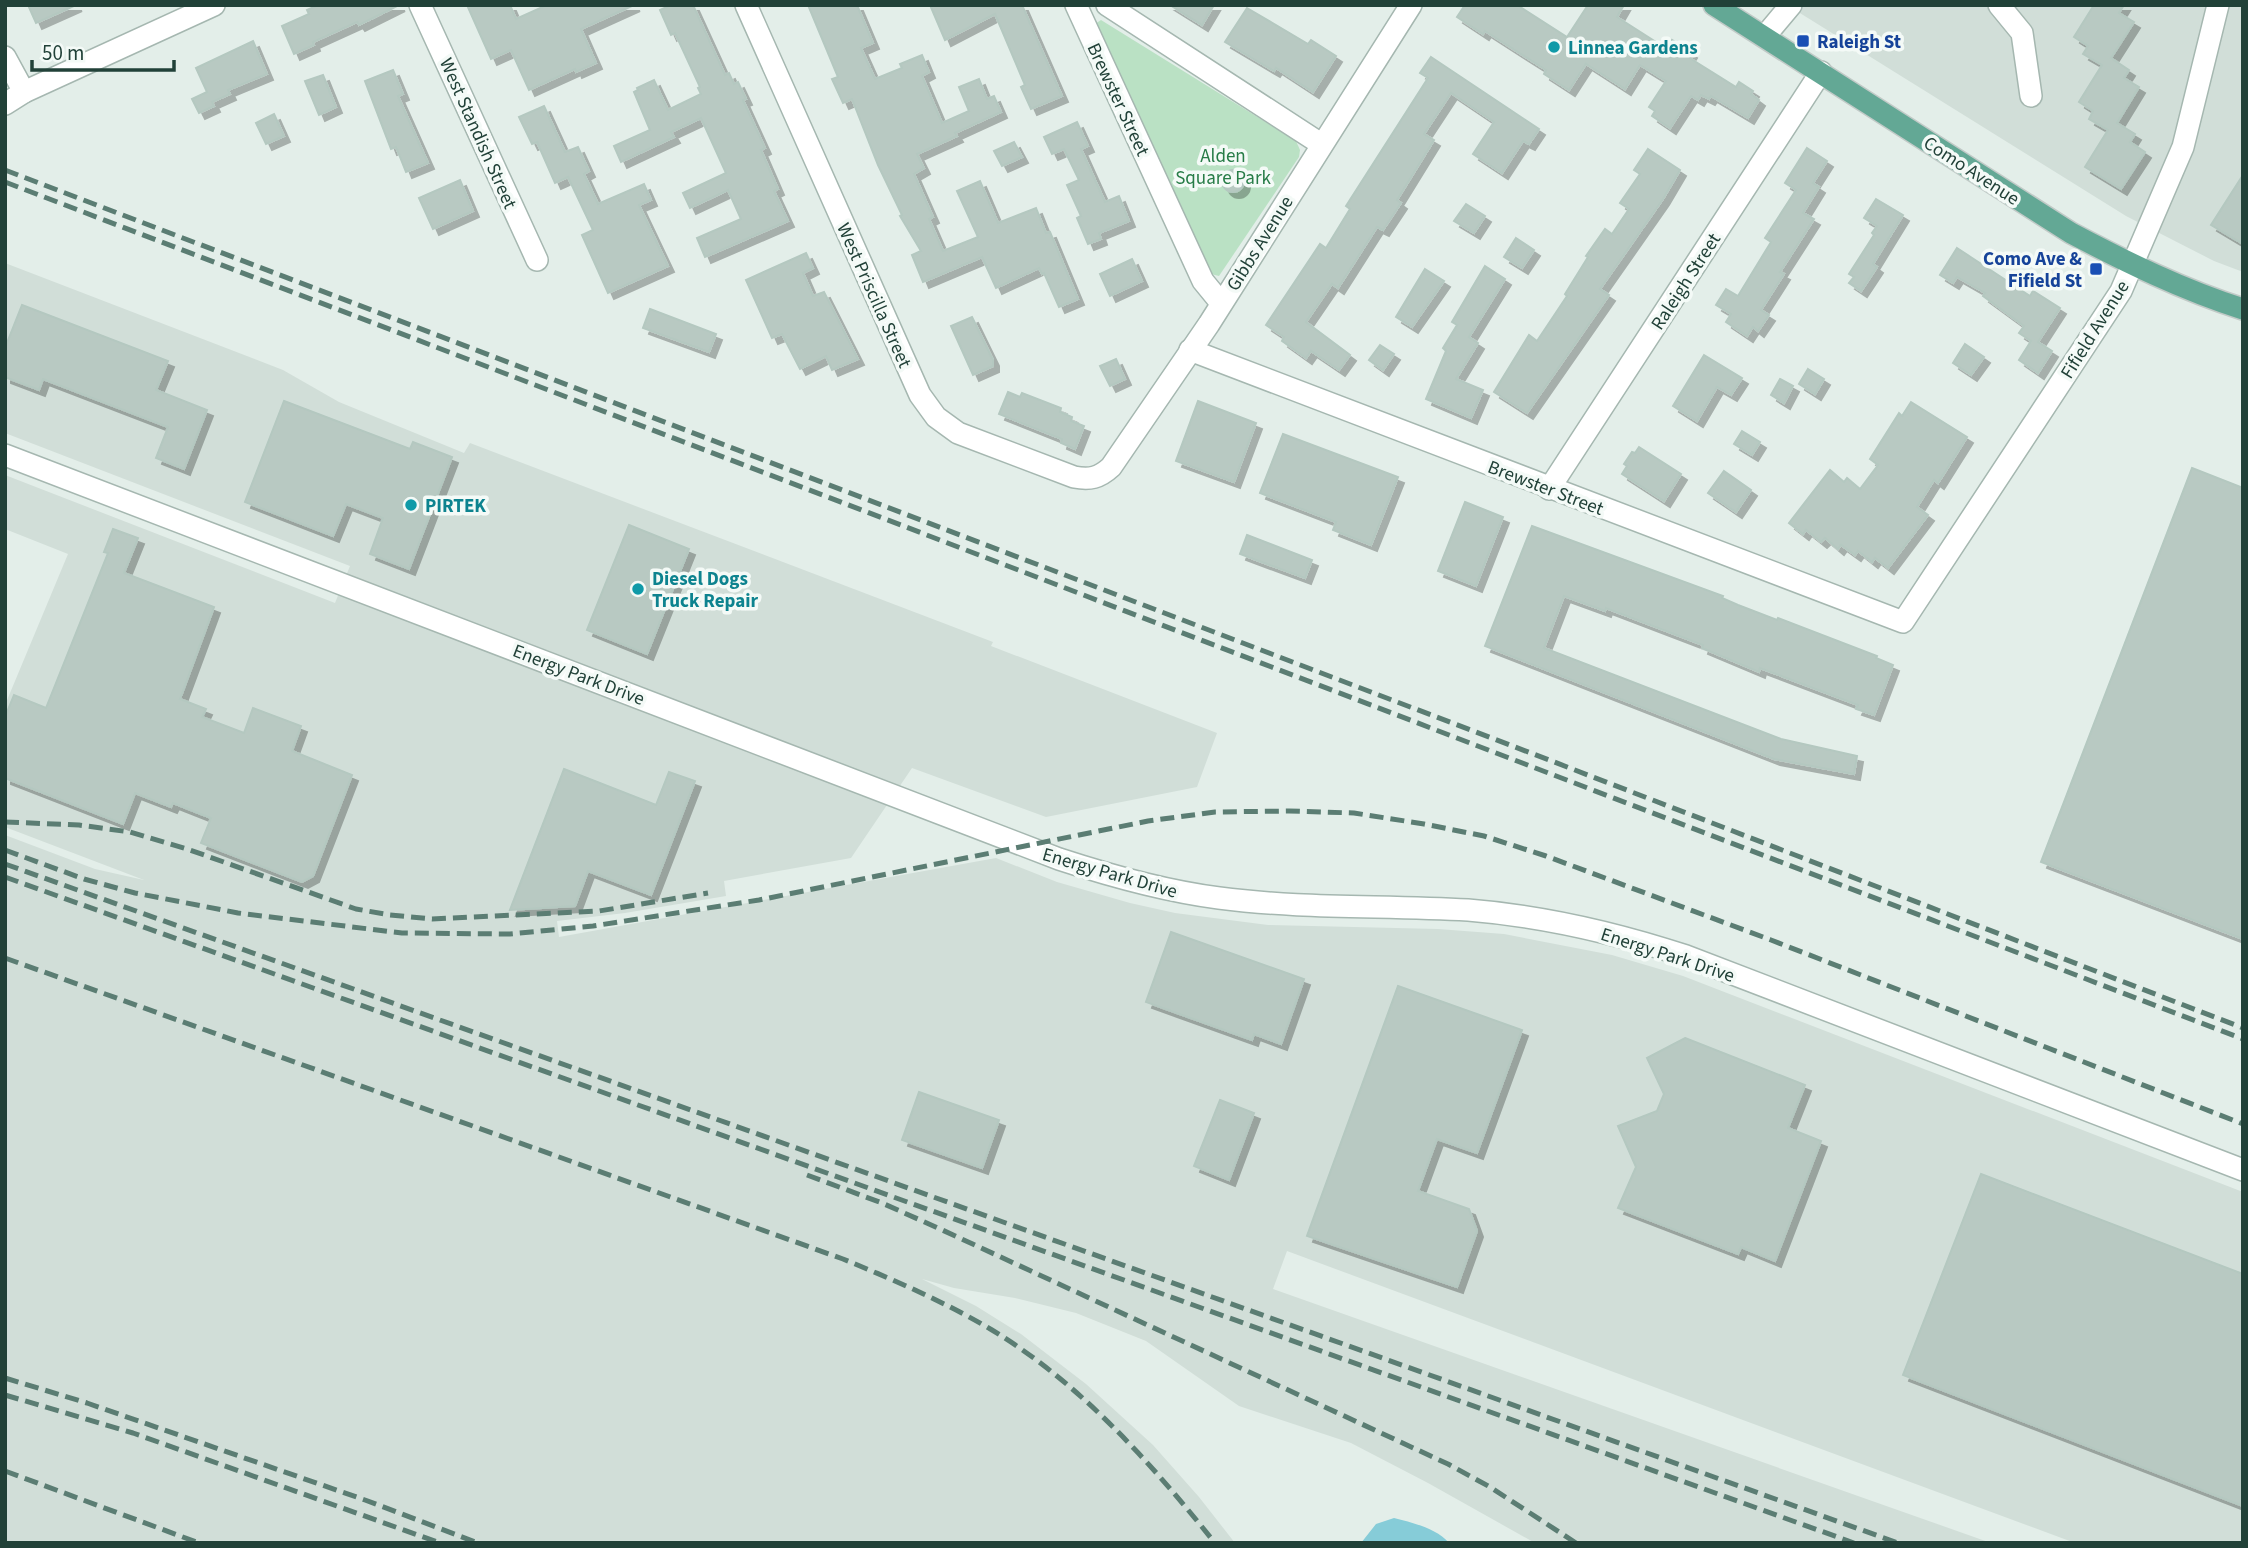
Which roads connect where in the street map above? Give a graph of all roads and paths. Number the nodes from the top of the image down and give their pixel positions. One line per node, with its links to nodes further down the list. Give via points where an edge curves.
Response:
1 (214, 5): 14 (street)
2 (421, 5): 18 (street, West Standish Street)
3 (746, 5): 24 (street, West Priscilla Street, via 920,395 936,417 958,433 1073,477)
4 (1076, 5): 20 (street, Brewster Street, via 1203,281)
5 (1107, 5): 17 (street)
6 (1411, 5): 17 (street, Gibbs Avenue)
7 (1714, 5): 11 (main road, Como Avenue)
8 (1791, 5): 11 (street)
9 (1999, 5): 15 (street, via 2022,33)
10 (2218, 5): 19 (street, Fifield Avenue, via 2183,147)
11 (1765, 36): 13 (main road, Como Avenue)
12 (5, 57): 14 (street)
13 (1821, 72): 19 (main road, Como Avenue, via 2041,215); 25 (street, Raleigh Street)
14 (24, 92): 16 (street)
15 (2031, 96)
16 (5, 104)
17 (1321, 144): 20 (street, Gibbs Avenue)
18 (537, 260)
19 (2133, 264): 21 (main road, Como Avenue); 26 (street, Fifield Avenue, via 2121,291)
20 (1221, 303): 22 (street, Gibbs Avenue)
21 (2243, 309)
22 (1190, 350): 24 (street, Gibbs Avenue); 25 (street, Brewster Street)
23 (5, 455): 27 (street, Energy Park Drive, via 1059,859 1143,884 1216,898 1301,906 1480,911 1600,931 1686,956)
24 (1102, 476)
25 (1549, 489): 26 (street, Brewster Street)
26 (1903, 622)
27 (2243, 1170)

